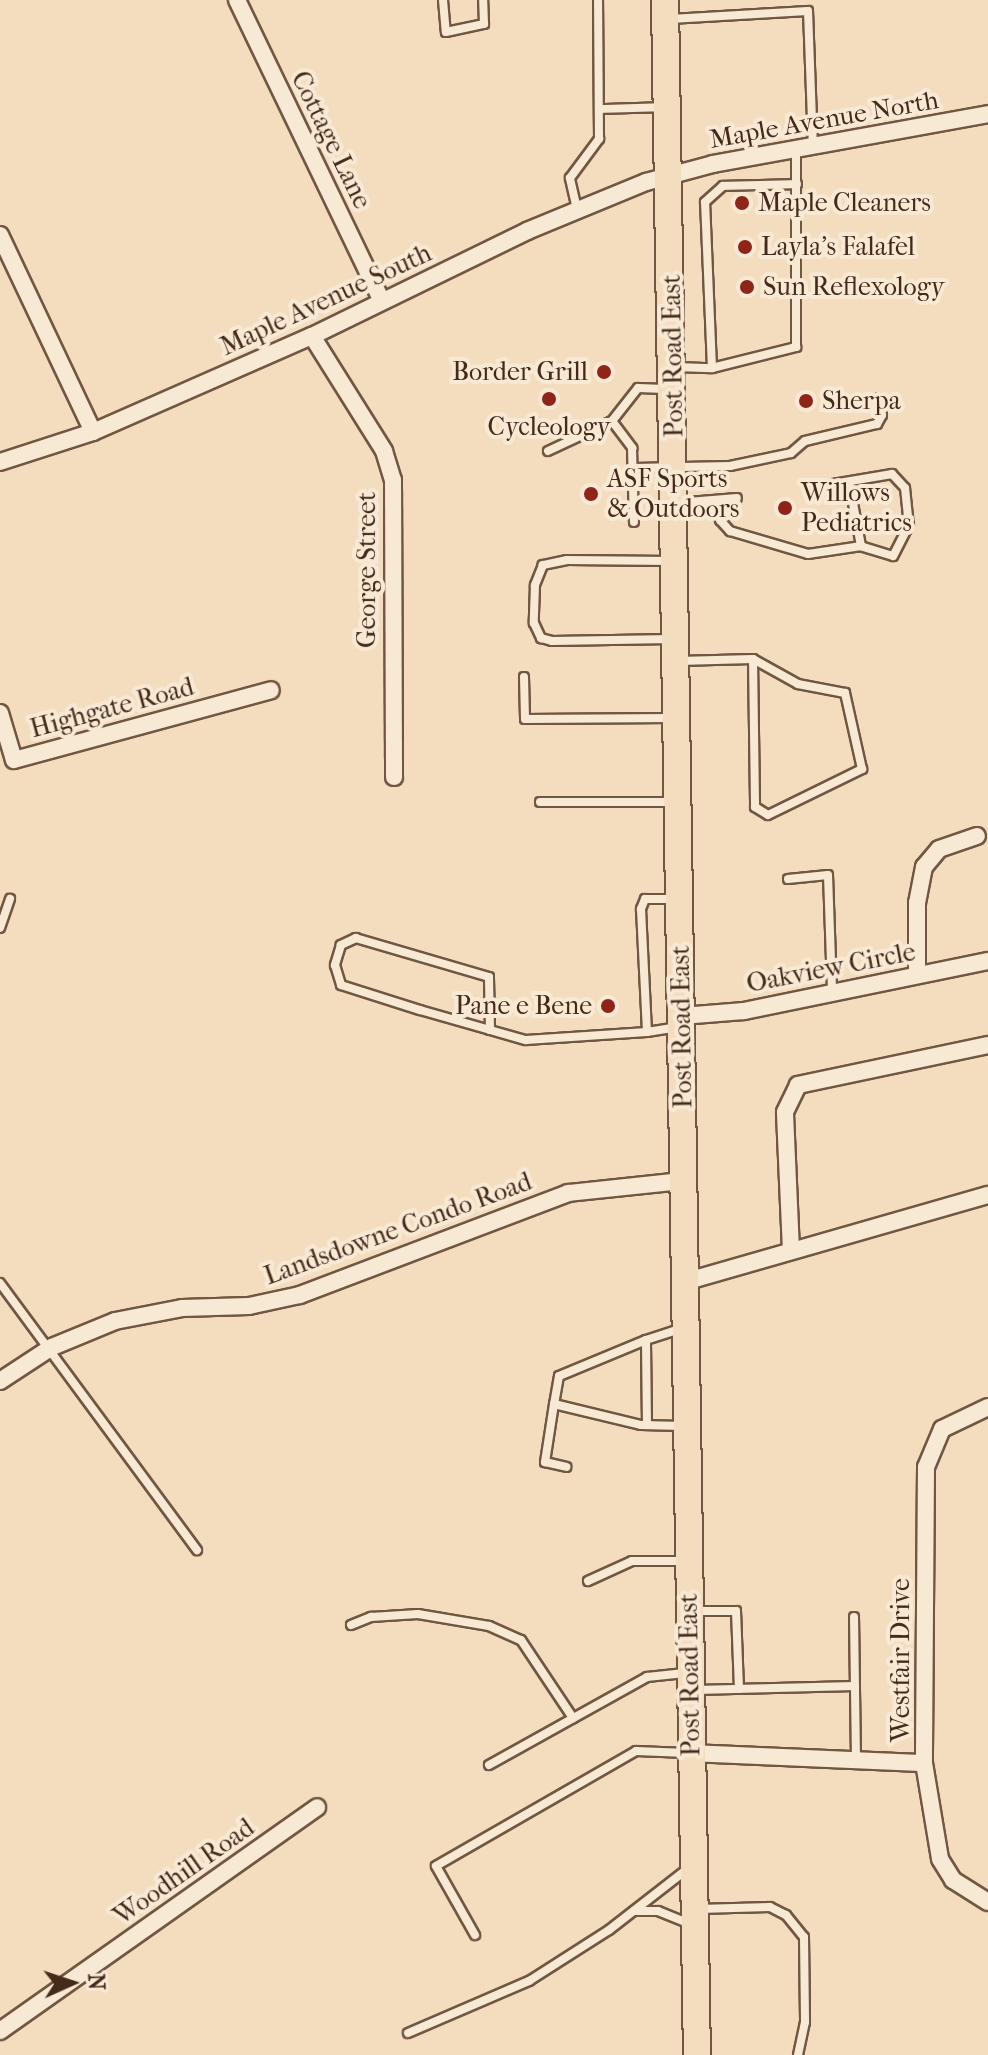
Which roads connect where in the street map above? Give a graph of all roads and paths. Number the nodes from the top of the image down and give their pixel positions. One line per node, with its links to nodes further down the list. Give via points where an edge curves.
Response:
1 (237, 0): 14 (street, Cottage Lane)
2 (443, 0): 3 (lane, via 446,32 484,24)
3 (483, 0)
4 (598, 0): 7 (lane)
5 (665, 10): 6 (main road, Post Road East); 9 (lane, via 808,11)
6 (667, 107): 7 (lane); 10 (main road, Post Road East)
7 (601, 109): 12 (lane, via 595,150 570,178)
8 (988, 114): 9 (street, Maple Avenue North)
9 (805, 147): 10 (street, Maple Avenue North); 11 (lane)
10 (670, 175): 12 (street, Maple Avenue South); 17 (main road, Post Road East)
11 (797, 184): 16 (lane, via 796,347); 16 (lane, via 723,186 705,202)
12 (577, 209): 14 (street, Maple Avenue South)
13 (0, 235): 20 (street)
14 (382, 301): 15 (street, Maple Avenue South)
15 (312, 336): 20 (street, Maple Avenue South); 39 (street, George Street, via 384,451 393,480)
16 (712, 368): 17 (lane)
17 (674, 378): 19 (lane, via 638,388); 23 (main road, Post Road East)
18 (879, 398): 23 (lane, via 882,415 877,424 805,441 791,453 754,461)
19 (612, 421): 21 (lane); 24 (lane, via 632,448)
20 (93, 432): 22 (street, Maple Avenue South)
21 (548, 451)
22 (0, 462)
23 (675, 467): 24 (lane); 29 (main road, Post Road East)
24 (634, 468): 30 (lane)
25 (849, 482): 26 (lane); 31 (lane); 31 (lane, via 892,474 905,488 909,525 893,556)
26 (827, 485)
27 (737, 498): 28 (lane)
28 (715, 500): 29 (lane); 31 (lane, via 730,531 808,554)
29 (675, 503): 32 (main road, Post Road East)
30 (634, 522)
31 (861, 546)
32 (676, 561): 33 (main road, Post Road East); 33 (lane, via 553,560 538,571 534,623 541,638 552,641)
33 (677, 650): 34 (lane); 38 (main road, Post Road East)
34 (753, 659): 34 (lane, via 755,807 768,815 862,769 845,693 798,684)
35 (524, 677): 38 (lane, via 525,719)
36 (271, 690): 37 (street, Highgate Road, via 14,760)
37 (0, 713)
38 (678, 718): 41 (main road, Post Road East)
39 (394, 777)
40 (540, 802): 41 (lane)
41 (679, 802): 45 (main road, Post Road East)
42 (977, 836): 48 (street, via 939,849 924,867 917,903)
43 (788, 879): 49 (lane, via 828,875)
44 (10, 899): 46 (lane)
45 (680, 899): 50 (main road, Post Road East); 52 (lane, via 645,899 641,909)
46 (0, 928)
47 (988, 961): 48 (street, Oakview Circle)
48 (917, 975): 49 (street, Oakview Circle)
49 (832, 992): 50 (street, Oakview Circle)
50 (682, 1021): 52 (lane); 54 (main road, Post Road East)
51 (490, 1030): 51 (lane, via 341,985 335,965 341,945 356,938 489,977); 52 (lane, via 526,1040)
52 (647, 1032)
53 (988, 1045): 56 (street, via 798,1085 785,1112)
54 (683, 1181): 57 (main road, Post Road East); 61 (street, Landsdowne Condo Road, via 568,1193 300,1295 115,1321)
55 (988, 1195): 56 (street)
56 (791, 1251): 57 (street)
57 (684, 1282): 59 (main road, Post Road East)
58 (0, 1283): 61 (lane)
59 (685, 1328): 60 (lane); 66 (main road, Post Road East)
60 (646, 1340): 63 (lane, via 559,1376); 65 (lane)
61 (52, 1347): 62 (street, Landsdowne Condo Road); 68 (lane)
62 (0, 1381)
63 (554, 1404): 65 (lane); 67 (lane, via 545,1462)
64 (988, 1407): 80 (street, Westfair Drive, via 942,1429 926,1467)
65 (647, 1425): 66 (lane)
66 (686, 1426): 69 (main road, Post Road East)
67 (566, 1467)
68 (197, 1550)
69 (688, 1561): 70 (lane, via 632,1561); 71 (main road, Post Road East)
70 (588, 1581)
71 (689, 1611): 74 (main road, Post Road East); 76 (lane, via 736,1611)
72 (854, 1617): 75 (lane)
73 (351, 1625): 77 (lane, via 371,1617 418,1614 489,1626 521,1640)
74 (690, 1682): 76 (lane); 77 (lane, via 647,1677); 78 (main road, Post Road East)
75 (855, 1686): 76 (lane); 79 (lane)
76 (739, 1689)
77 (573, 1718): 81 (lane)
78 (692, 1753): 79 (street, Westfair Drive); 83 (main road, Post Road East); 87 (lane, via 636,1751 436,1866)
79 (856, 1762): 80 (street, Westfair Drive)
80 (924, 1763): 84 (street, via 940,1859 953,1880)
81 (489, 1765)
82 (317, 1807): 88 (street, Woodhill Road)
83 (694, 1864): 85 (lane); 86 (main road, Post Road East)
84 (988, 1902)
85 (633, 1911): 86 (lane); 89 (lane, via 529,1981)
86 (695, 1918): 90 (main road, Post Road East); 91 (lane, via 770,1907 786,1915 804,1937 805,2022)
87 (475, 1935)
88 (0, 2031)
89 (408, 2033)
90 (697, 2055)
91 (798, 2055)

